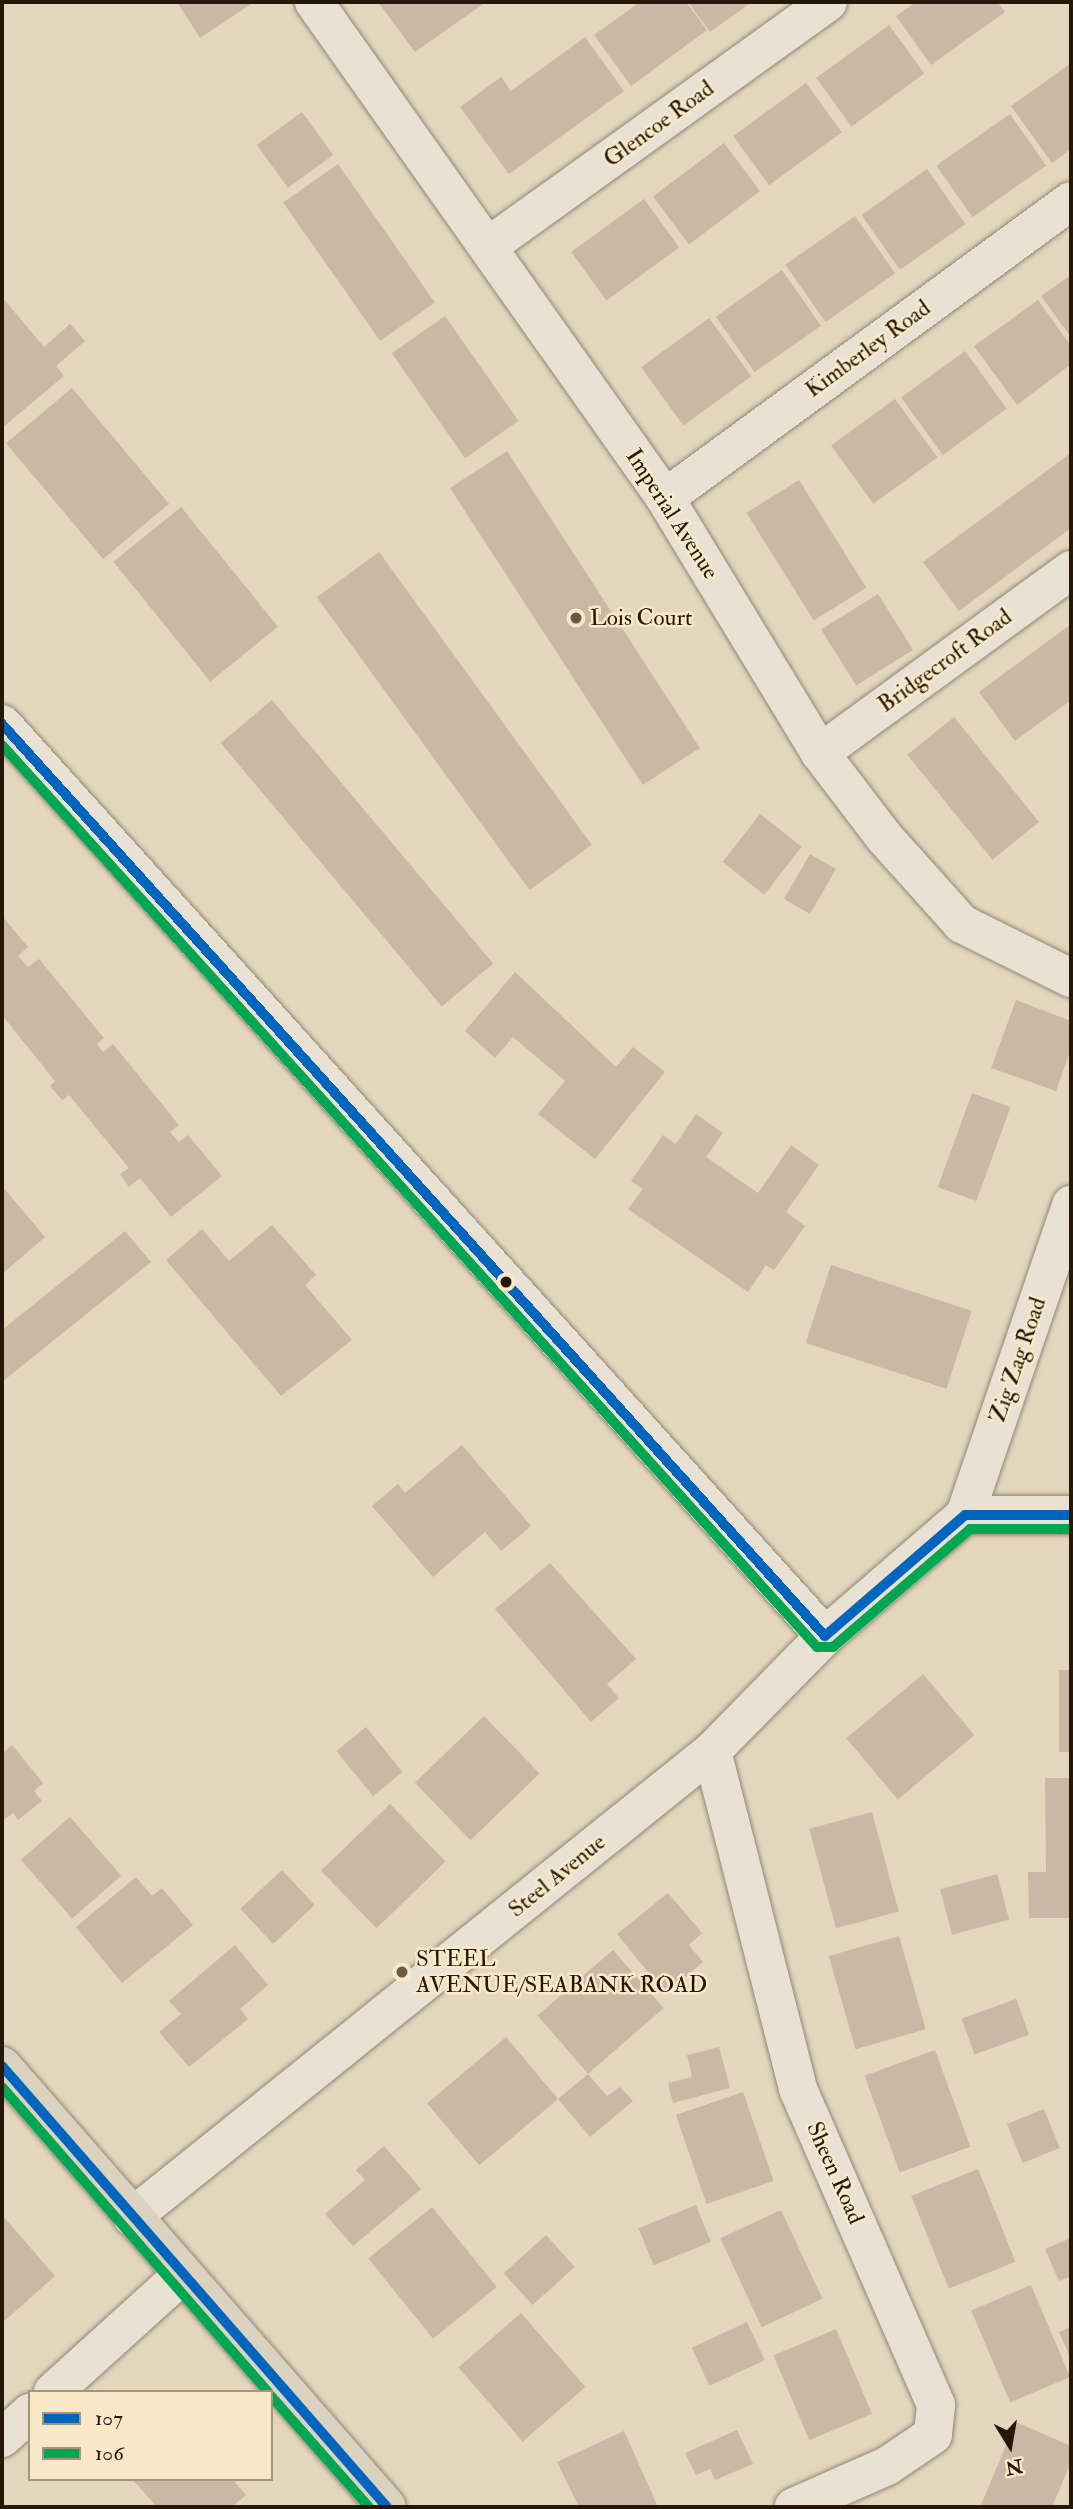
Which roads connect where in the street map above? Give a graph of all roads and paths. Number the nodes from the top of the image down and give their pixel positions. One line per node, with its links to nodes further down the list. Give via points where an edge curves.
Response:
1 (314, 2): 4 (street, Imperial Avenue)
2 (828, 2): 4 (street, Glencoe Road)
3 (1071, 201): 5 (street, Kimberley Road)
4 (490, 245): 5 (street, Imperial Avenue)
5 (665, 498): 8 (street, Imperial Avenue)
6 (1071, 570): 8 (street, Bridgecroft Road)
7 (2, 724): 13 (street)
8 (820, 753): 9 (street, Imperial Avenue, via 962,923)
9 (1071, 978)
10 (1071, 1205): 11 (street, Zig Zag Road)
11 (965, 1515): 12 (street); 13 (street, Steel Avenue)
12 (1071, 1515)
13 (825, 1636): 14 (street, Steel Avenue)
14 (712, 1751): 16 (street, Steel Avenue); 22 (street, Sheen Road, via 798,2089 936,2405 933,2435 887,2466)
15 (2, 2066): 16 (main road)
16 (132, 2217): 17 (main road)
17 (182, 2275): 18 (street); 21 (main road)
18 (55, 2390)
19 (28, 2415): 20 (street)
20 (2, 2438)
21 (387, 2507)
22 (794, 2507)

